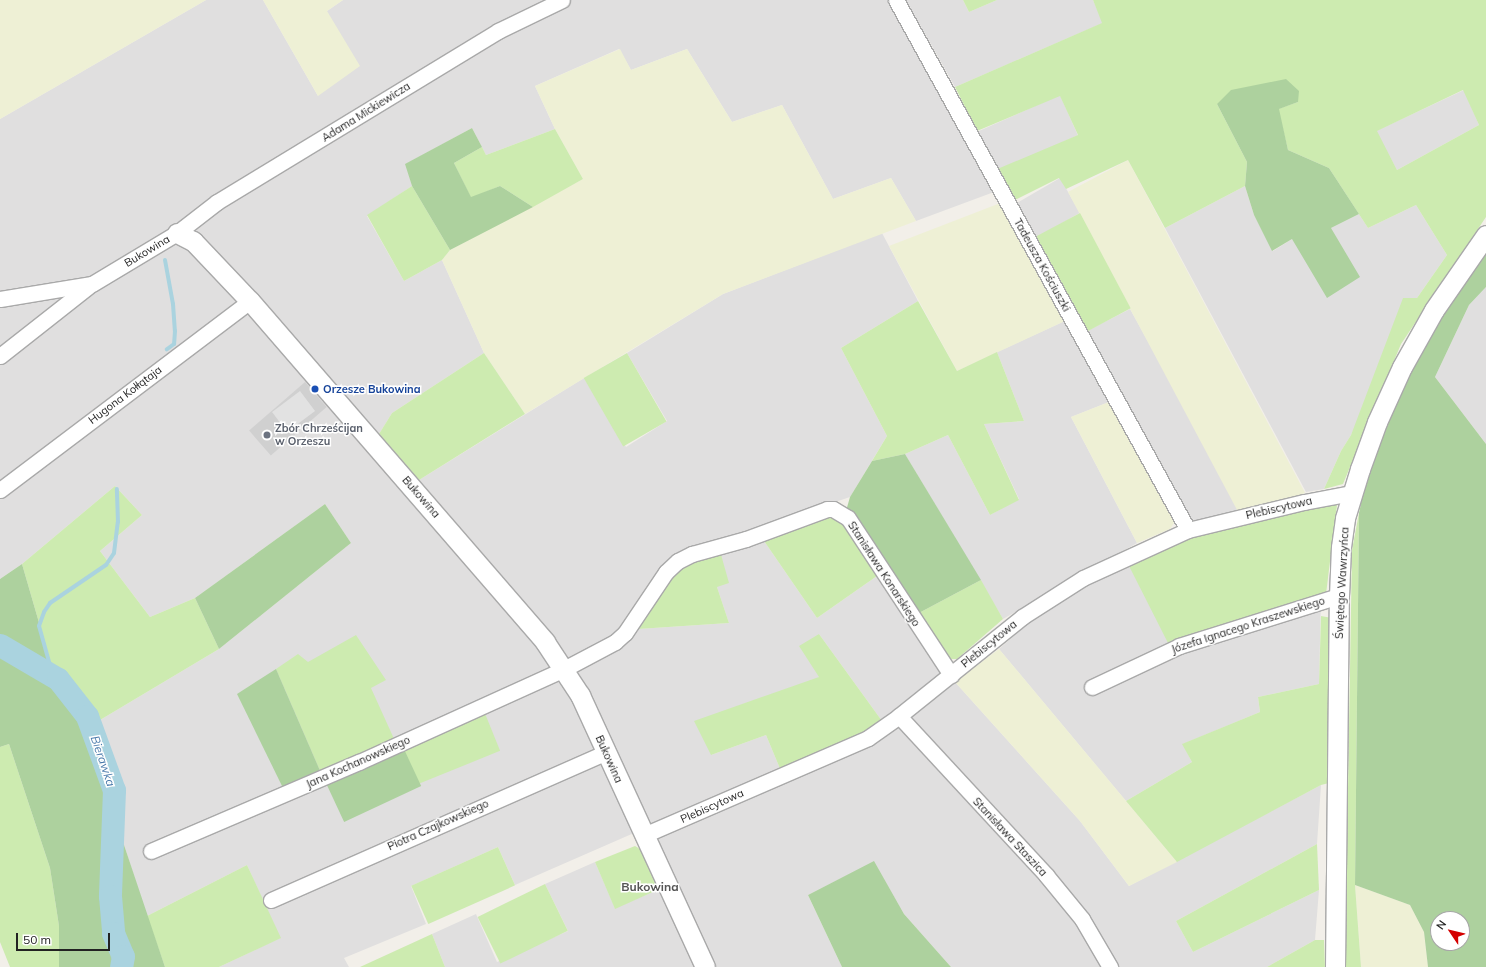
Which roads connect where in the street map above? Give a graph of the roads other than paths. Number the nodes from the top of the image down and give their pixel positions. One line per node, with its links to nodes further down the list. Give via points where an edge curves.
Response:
1 (562, 0): 3 (street, Adama Mickiewicza, via 498,31 218,202)
2 (896, 0): 11 (street, Tadeusza Kościuszki)
3 (177, 233): 5 (street, Bukowina); 7 (street, Bukowina, via 193,241)
4 (1486, 235): 10 (street, Świętego Wawrzyńca, via 1434,310 1402,367 1377,422)
5 (92, 284): 6 (street, Bukowina); 8 (street)
6 (0, 299)
7 (250, 301): 9 (street, Hugona Kołłątaja); 13 (street, Bukowina, via 472,556 545,642)
8 (0, 356)
9 (0, 490)
10 (1352, 493): 11 (street, Plebiscytowa); 12 (street, Świętego Wawrzyńca, via 1341,547)
11 (1188, 530): 14 (street, Plebiscytowa, via 1083,578 1022,616)
12 (1339, 596): 15 (street, Józefa Ignacego Kraszewskiego, via 1179,646); 23 (street, Świętego Wawrzyńca)
13 (564, 669): 14 (street, Stanisława Konarskiego, via 615,642 625,633 666,572 678,561 692,554 746,539 833,509 848,518); 17 (street, Bukowina, via 580,695); 19 (street, Jana Kochanowskiego, via 358,762)
14 (951, 675): 16 (street, Plebiscytowa)
15 (1092, 687)
16 (899, 716): 18 (street, Plebiscytowa, via 868,738); 22 (street, Stanisława Staszica, via 1046,875 1082,919)
17 (606, 752): 18 (street, Bukowina); 20 (street, Piotra Czajkowskiego)
18 (644, 835): 21 (street, Bukowina)
19 (151, 851)
20 (271, 900)
21 (705, 967)
22 (1110, 967)
23 (1335, 967)

